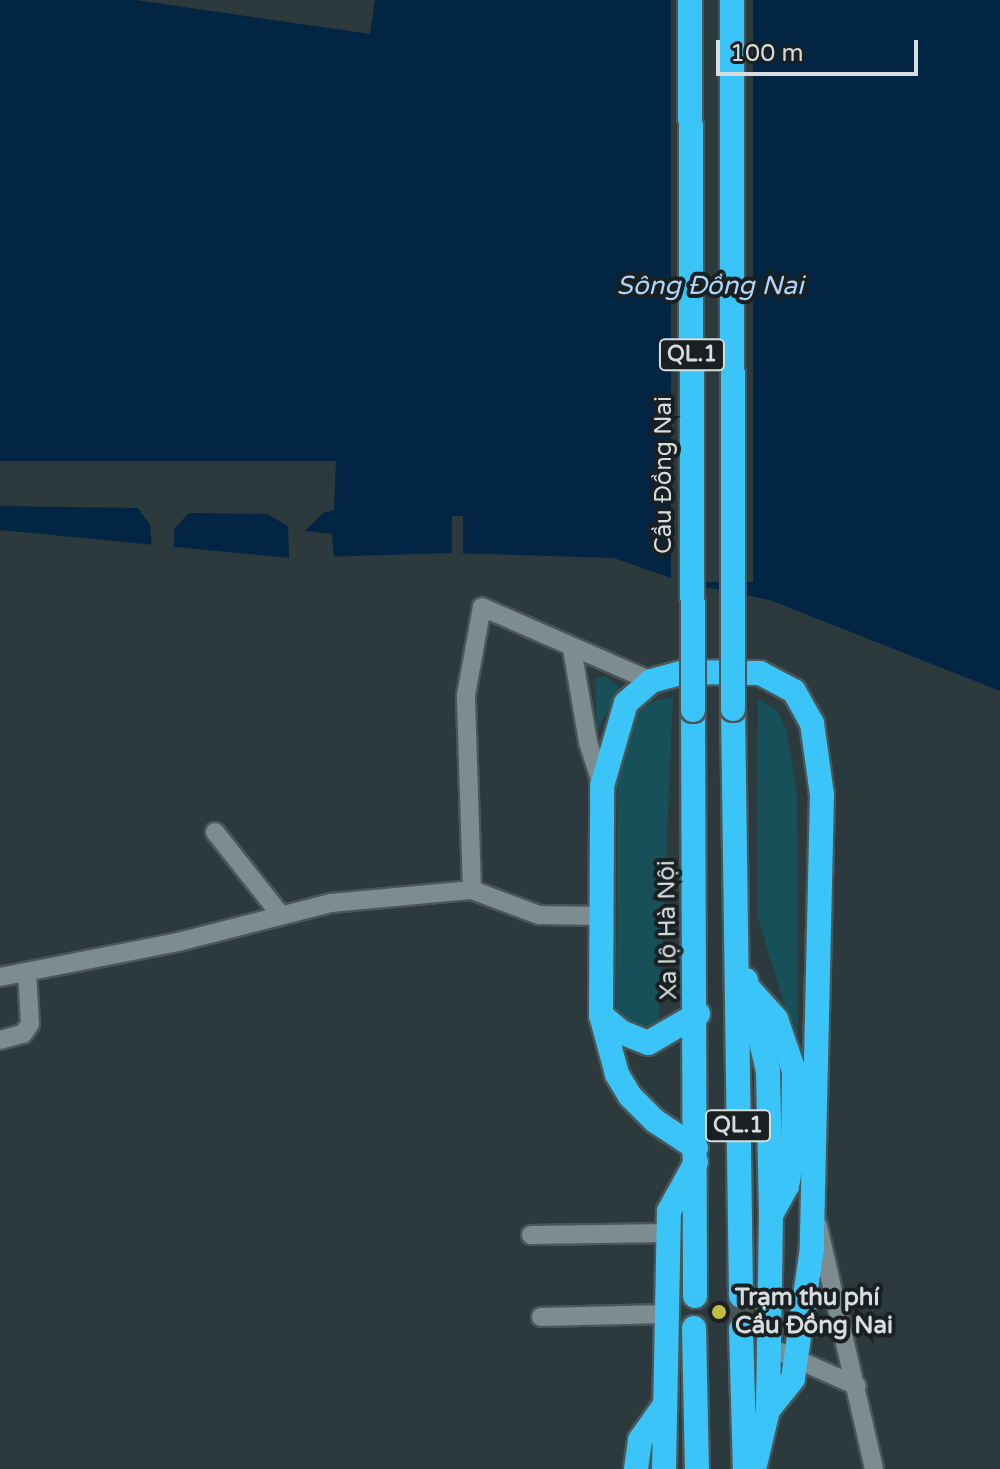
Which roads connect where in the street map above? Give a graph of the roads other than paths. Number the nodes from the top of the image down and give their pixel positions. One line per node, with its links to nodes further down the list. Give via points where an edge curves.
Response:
1 (690, 0): 5 (highway, Cầu Đồng Nai / QL.1, bridge)
2 (732, 0): 11 (highway, QL.1, bridge, via 733,709)
3 (572, 649): 4 (street); 6 (street, via 588,742); 8 (street, via 482,607 466,695)
4 (651, 681): 6 (highway, via 626,703); 18 (highway, via 685,672 760,673 794,691 812,723 822,795)
5 (693, 710): 14 (highway, Xa lộ Hà Nội / QL.1)
6 (602, 786): 10 (highway)
7 (215, 832): 9 (street)
8 (472, 890): 9 (street, via 331,903); 10 (street, via 539,915)
9 (280, 914): 12 (street, via 178,942)
10 (600, 916): 15 (highway)
11 (739, 956): 22 (highway, QL.1); 27 (highway, QL.1, via 748,988 776,1019 794,1071 792,1163 771,1215)
12 (27, 972): 13 (street); 16 (street, via 30,1024 23,1034)
13 (0, 977)
14 (698, 1014): 15 (highway, via 648,1043 621,1032); 17 (highway, Xa lộ Hà Nội / QL.1)
15 (601, 1015): 17 (highway, via 617,1074 630,1096)
16 (0, 1040)
17 (696, 1155): 19 (highway, QL.1, via 672,1200); 21 (highway, Xa lộ Hà Nội / QL.1)
18 (814, 1211): 28 (highway, QL.1); 29 (street)
19 (668, 1233): 20 (street); 23 (highway, QL.1)
20 (531, 1235)
21 (695, 1296)
22 (741, 1296)
23 (666, 1314): 24 (street); 30 (highway, QL.1)
24 (541, 1317)
25 (694, 1328): 34 (highway)
26 (741, 1329): 35 (highway)
27 (769, 1347): 28 (street); 31 (highway, QL.1)
28 (798, 1360): 29 (street); 31 (highway, QL.1, via 793,1379)
29 (857, 1386): 37 (street)
30 (664, 1406): 32 (highway, via 640,1440); 33 (highway, QL.1)
31 (768, 1410): 36 (highway, QL.1)
32 (636, 1469)
33 (664, 1469)
34 (697, 1469)
35 (745, 1469)
36 (754, 1469)
37 (874, 1469)

